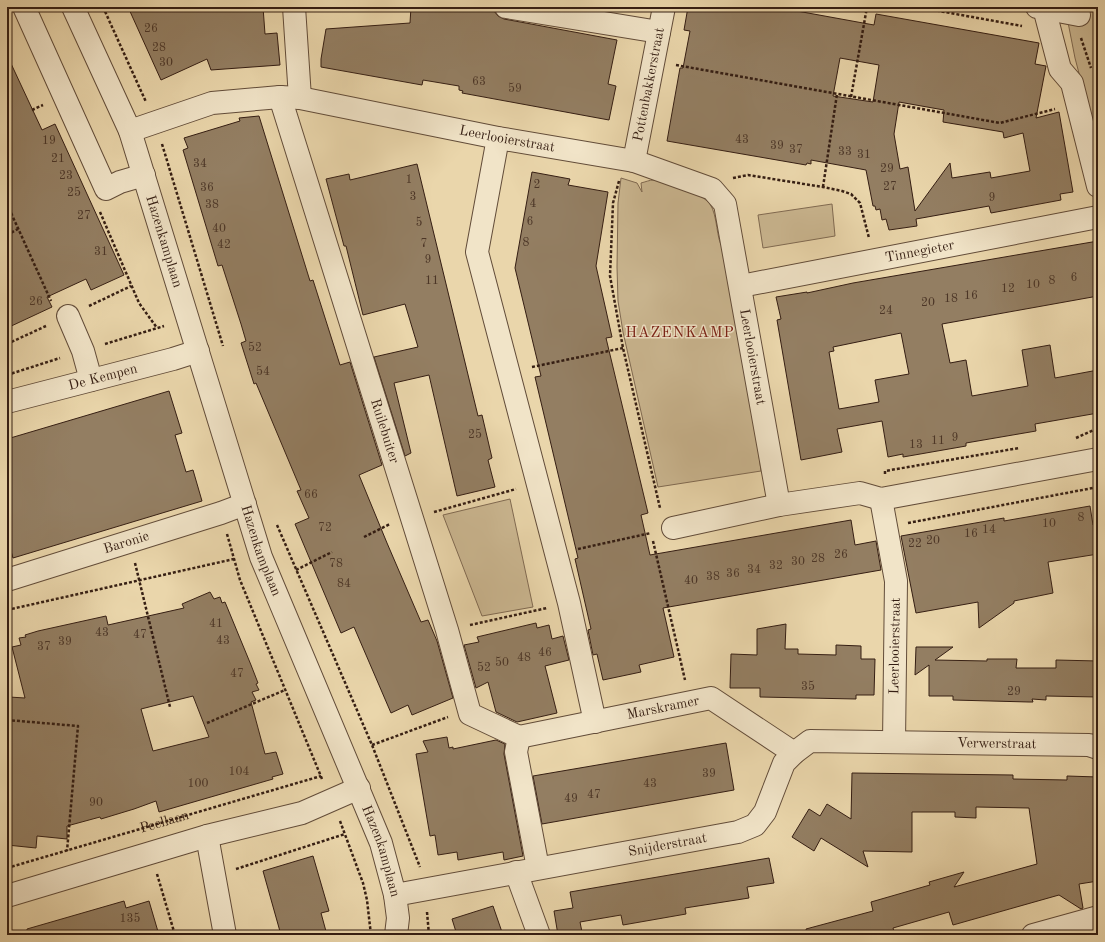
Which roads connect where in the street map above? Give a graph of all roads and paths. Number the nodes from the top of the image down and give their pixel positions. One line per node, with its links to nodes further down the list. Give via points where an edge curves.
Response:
1 (24, 7): 26 (street)
2 (73, 7): 20 (street, Hazenkamplaan)
3 (103, 7): 19 (path)
4 (294, 7): 17 (street)
5 (506, 7): 12 (street)
6 (664, 7): 12 (street, Pottenbakkerstraat)
7 (867, 7): 16 (path)
8 (917, 7): 11 (path)
9 (1041, 8): 10 (street); 11 (street)
10 (1079, 15): 14 (path, via 1081,39)
11 (1050, 31): 18 (street, via 1060,69 1072,83)
12 (659, 32): 13 (street, Pottenbakkerstraat)
13 (653, 60): 15 (path); 22 (street, Pottenbakkerstraat)
14 (1092, 70)
15 (837, 94): 16 (path); 25 (path)
16 (851, 97): 18 (path, via 1000,123)
17 (290, 98): 19 (street, Leerlooierstraat, via 212,103); 21 (street, Leerlooierstraat); 48 (street, Ruilebuiter)
18 (1077, 103): 24 (street)
19 (155, 122): 20 (street, Leerlooierstraat); 37 (path)
20 (130, 131): 23 (street, Hazenkamplaan)
21 (498, 138): 22 (street, Leerlooierstraat); 39 (street, via 477,252)
22 (629, 160): 27 (street, Leerlooierstraat); 36 (path, via 613,203 610,276)
23 (144, 175): 26 (street, Hazenkamplaan); 38 (street, Hazenkamplaan)
24 (1098, 186)
25 (823, 187): 27 (path, via 748,175 725,179); 32 (path, via 851,194 860,203)
26 (106, 189): 35 (path, via 105,204 98,208 139,303)
27 (712, 189): 33 (street, Leerlooierstraat, via 725,204)
28 (7, 204): 30 (path)
29 (1098, 217): 32 (street, Tinnegieter)
30 (18, 229): 31 (path); 34 (path)
31 (7, 235)
32 (874, 260): 33 (street, Tinnegieter)
33 (740, 286): 47 (street, Leerlooierstraat)
34 (61, 311): 40 (street, via 83,351)
35 (157, 328)
36 (623, 348): 39 (path); 51 (path)
37 (224, 350)
38 (198, 351): 40 (street, De Kempen); 46 (street, Hazenkamplaan)
39 (508, 372): 43 (street)
40 (91, 380): 41 (street, De Kempen)
41 (7, 402)
42 (1098, 459): 45 (street)
43 (538, 483): 48 (path); 56 (street)
44 (1098, 487): 50 (path)
45 (881, 499): 47 (street, via 860,493); 50 (street, Leerlooierstraat)
46 (245, 504): 53 (street, Baronie); 77 (street, Hazenkamplaan, via 261,557)
47 (779, 505): 51 (street)
48 (411, 516): 52 (path); 63 (street, Ruilebuiter)
49 (276, 521): 58 (path)
50 (887, 526): 72 (street, Leerlooierstraat, via 896,580)
51 (669, 529): 56 (path)
52 (364, 537)
53 (130, 541): 59 (street, Baronie); 60 (path)
54 (653, 541): 65 (path)
55 (332, 552): 58 (path)
56 (556, 554): 61 (street)
57 (234, 559): 60 (path)
58 (296, 570): 73 (path)
59 (7, 580)
60 (140, 581): 62 (path); 66 (path)
61 (569, 603): 63 (path); 69 (street)
62 (7, 610)
63 (447, 630): 67 (street, Ruilebuiter)
64 (285, 690): 70 (path)
65 (689, 702): 69 (street, Marskramer); 75 (street, Marskramer, via 711,698)
66 (170, 708)
67 (469, 708): 71 (street, via 470,714); 73 (path)
68 (7, 720): 80 (path, via 78,726)
69 (595, 722): 71 (street, Marskramer)
70 (207, 723)
71 (519, 737): 83 (street, via 516,752)
72 (894, 742): 74 (street, Verwerstraat, via 1089,745); 75 (street, Snijderstraat, via 810,741)
73 (372, 745): 87 (path, via 418,859)
74 (1098, 748)
75 (794, 753): 83 (street, Snijderstraat, via 784,764 765,812 755,825 738,832)
76 (321, 776): 80 (path, Peellaan)
77 (359, 788): 79 (street, Peellaan, via 302,813); 88 (street, Hazenkamplaan, via 381,843)
78 (345, 834): 86 (path)
79 (207, 836): 81 (street, Peellaan); 86 (street)
80 (67, 851): 82 (path, Peellaan); 85 (path)
81 (151, 853): 85 (street, Peellaan); 92 (path)
82 (7, 868)
83 (538, 868): 84 (street, Snijderstraat)
84 (516, 872): 87 (street, Snijderstraat); 95 (street)
85 (77, 876): 89 (street, Peellaan)
86 (214, 876): 93 (street)
87 (426, 888): 88 (street, Snijderstraat); 94 (path)
88 (395, 895): 91 (street, Hazenkamplaan)
89 (7, 896)
90 (1098, 917): 96 (street)
91 (400, 929)
92 (175, 935)
93 (225, 935)
94 (429, 935)
95 (539, 935)
96 (1033, 935)

